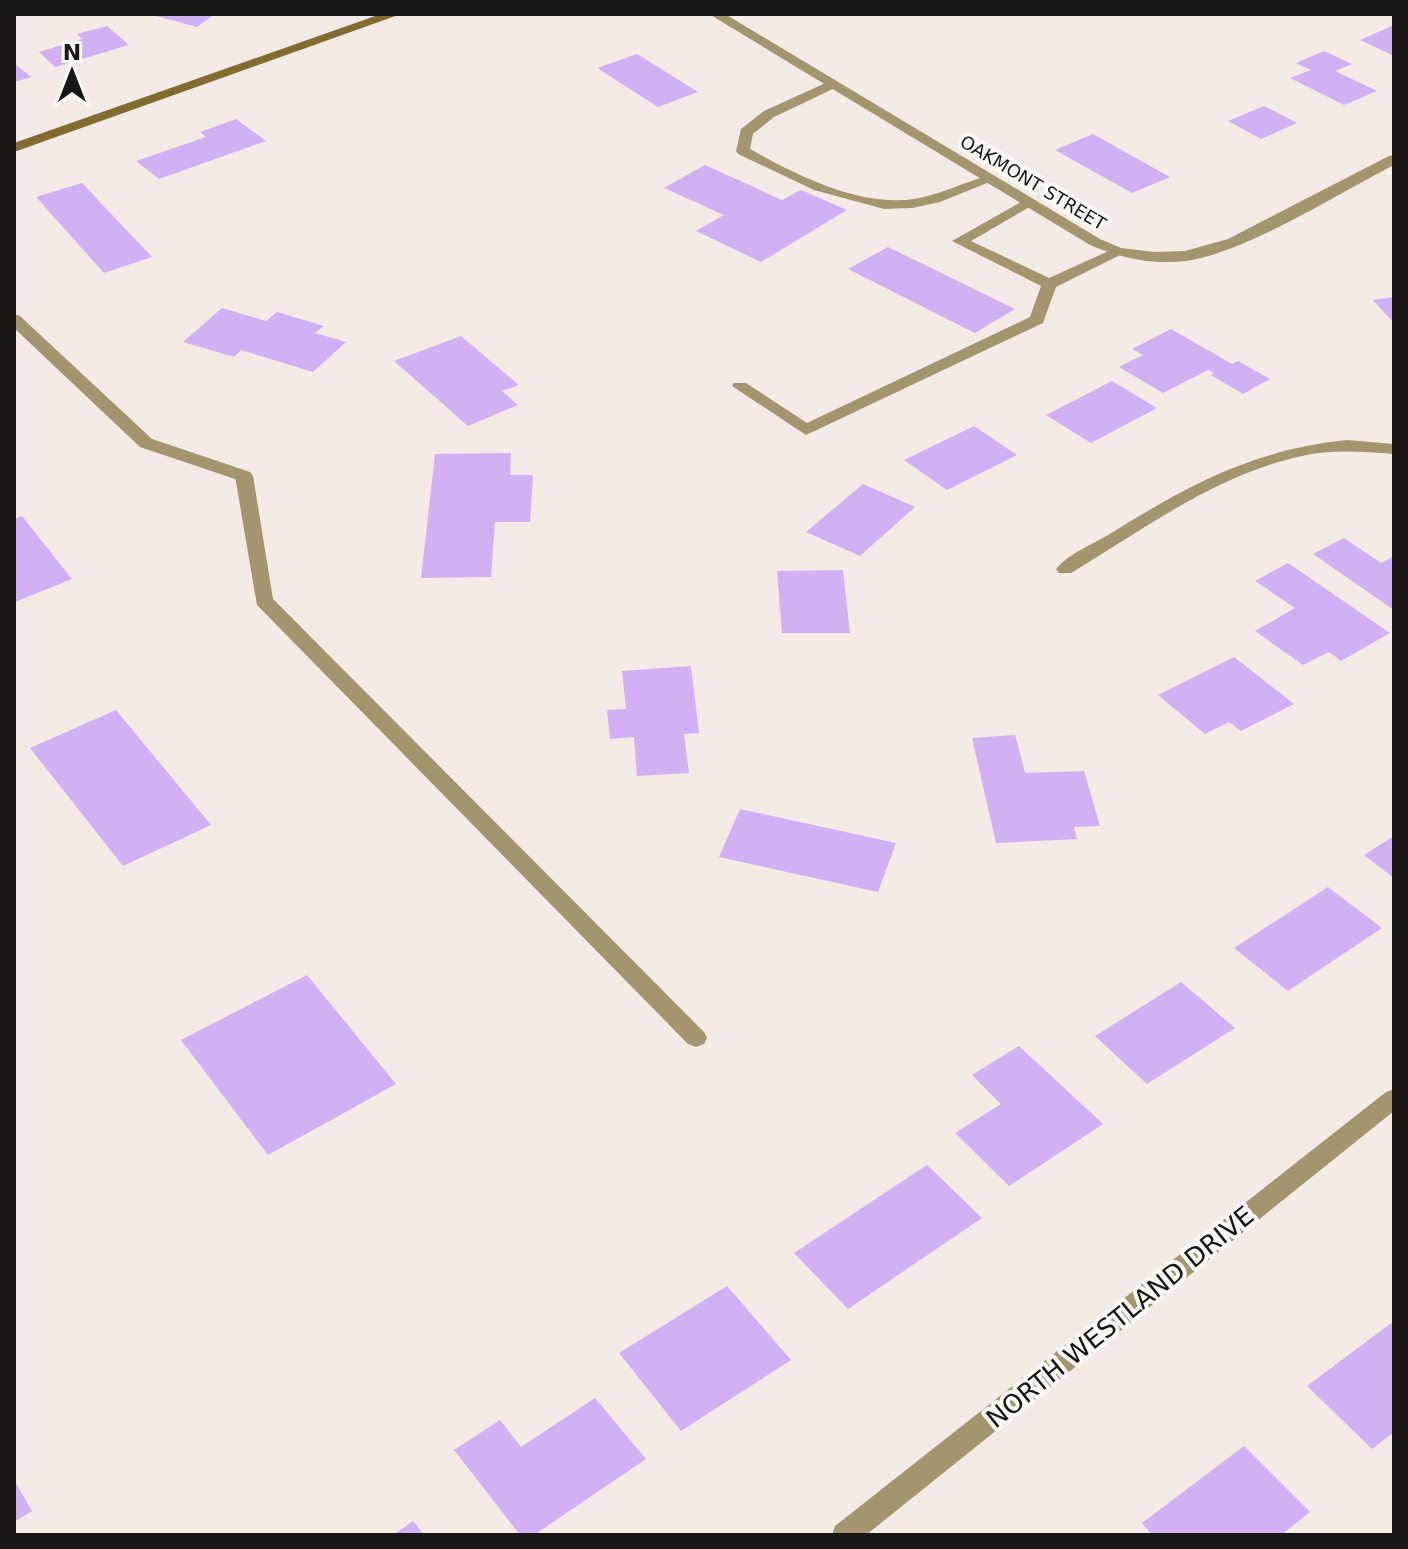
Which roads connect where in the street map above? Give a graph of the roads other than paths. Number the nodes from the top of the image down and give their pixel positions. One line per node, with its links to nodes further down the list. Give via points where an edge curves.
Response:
1 (394, 14): 4 (street)
2 (716, 14): 3 (street, OAKMONT STREET)
3 (832, 84): 6 (street, OAKMONT STREET); 6 (street, via 769,114 746,132 743,151 877,205 940,197)
4 (14, 148)
5 (1394, 159): 8 (street, OAKMONT STREET, via 1233,242 1186,256)
6 (990, 179): 7 (street, OAKMONT STREET)
7 (1028, 202): 8 (street, OAKMONT STREET); 9 (street, via 960,241)
8 (1118, 252): 9 (street)
9 (1049, 284): 11 (street, via 1037,320 806,430)
10 (14, 319): 14 (street, via 146,443 244,476 264,601)
11 (740, 386)
12 (1394, 449): 13 (street, via 1349,444 1269,456 1229,471)
13 (1065, 569)
14 (696, 1038)
15 (1394, 1098): 16 (street, NORTH WESTLAND DRIVE)
16 (845, 1535)

